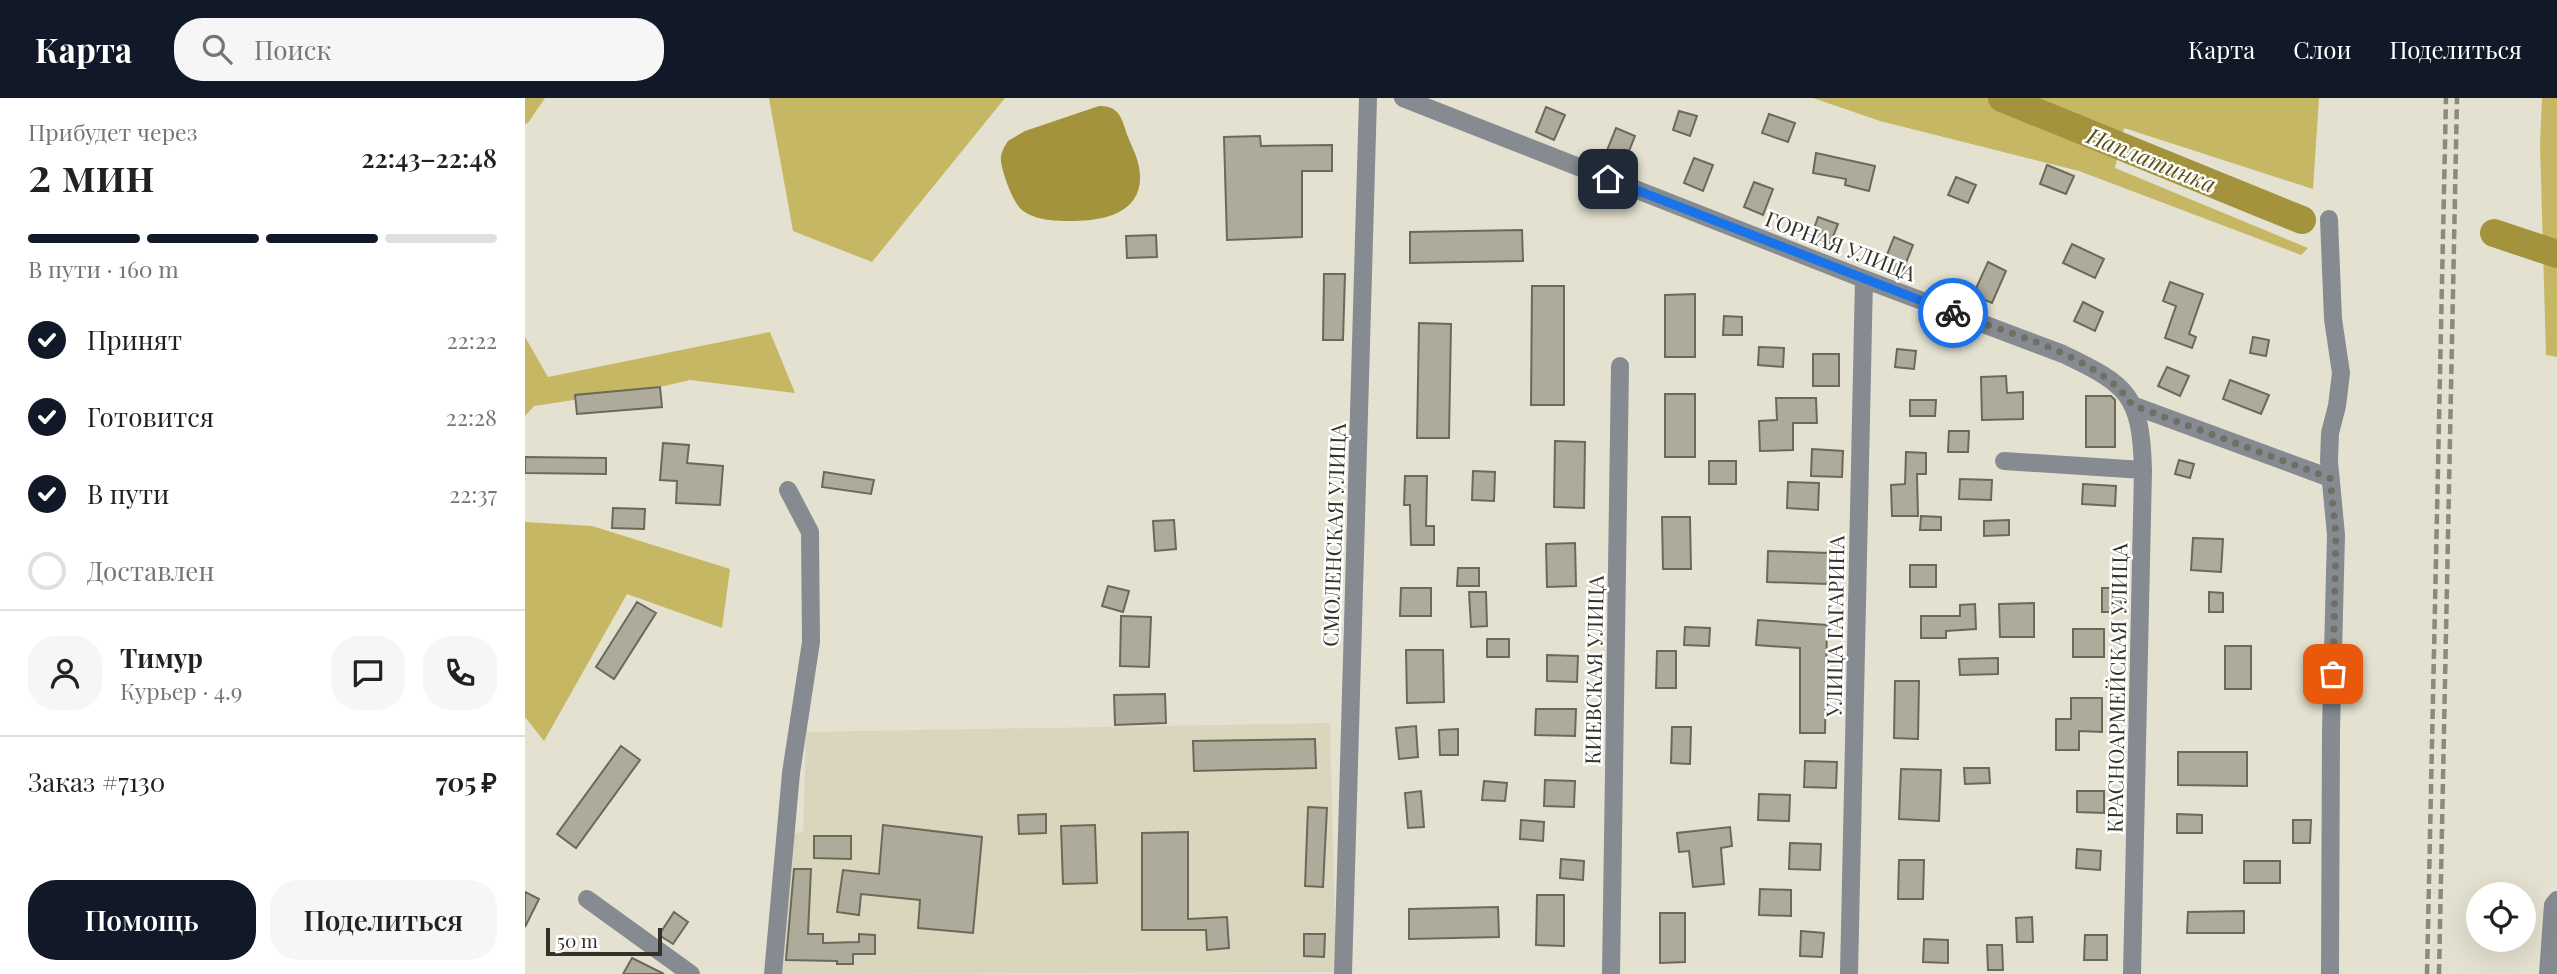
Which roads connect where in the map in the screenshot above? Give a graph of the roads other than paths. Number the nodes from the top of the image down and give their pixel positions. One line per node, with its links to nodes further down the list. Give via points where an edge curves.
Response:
1 (1368, 98): 15 (street, СМОЛЕНСКАЯ УЛИЦА)
2 (1403, 98): 4 (street, ГОРНАЯ УЛИЦА)
3 (2329, 219): 9 (street, via 2340,373 2330,433)
4 (1864, 279): 6 (street, ГОРНАЯ УЛИЦА, via 2063,354 2112,381); 17 (street, УЛИЦА ГАГАРИНА)
5 (1620, 366): 16 (street, КИЕВСКАЯ УЛИЦА)
6 (2132, 405): 8 (street, КРАСНОАРМЕЙСКАЯ УЛИЦА, via 2140,422); 9 (street, ГОРНАЯ УЛИЦА)
7 (2004, 461): 8 (street)
8 (2143, 470): 18 (street, КРАСНОАРМЕЙСКАЯ УЛИЦА)
9 (2330, 478): 19 (street, via 2336,535)
10 (788, 490): 14 (street, via 810,532 811,642 790,773)
11 (587, 899): 13 (street)
12 (2557, 900): 20 (street)
13 (691, 974)
14 (773, 974)
15 (1343, 974)
16 (1611, 974)
17 (1849, 974)
18 (2132, 974)
19 (2330, 974)
20 (2548, 974)

